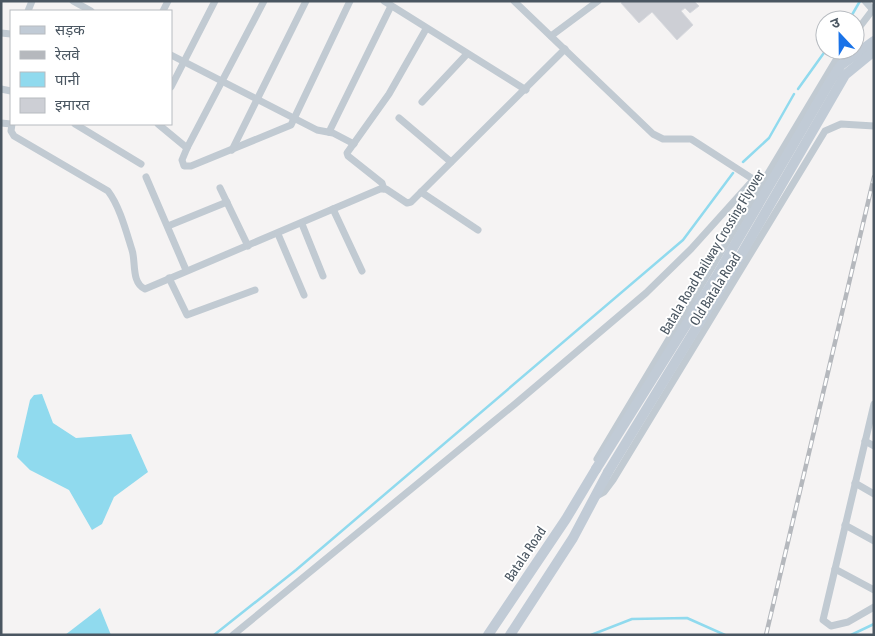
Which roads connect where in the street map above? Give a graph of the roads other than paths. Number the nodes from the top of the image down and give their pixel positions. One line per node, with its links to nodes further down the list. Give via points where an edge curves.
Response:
1 (73, 1): 14 (street)
2 (215, 1): 24 (street)
3 (264, 1): 25 (street)
4 (306, 1): 28 (street)
5 (350, 1): 30 (street)
6 (384, 1): 11 (street)
7 (514, 1): 12 (street)
8 (527, 1): 12 (street)
9 (598, 1): 17 (street)
10 (865, 1): 13 (street)
11 (392, 6): 16 (street); 36 (street)
12 (520, 7): 17 (street)
13 (873, 9): 15 (street)
14 (89, 10)
15 (865, 19)
16 (426, 29): 21 (street); 37 (street, via 390,94)
17 (551, 36): 19 (street)
18 (874, 41): 66 (main road, Batala Road Railway Crossing Flyover, bridge, via 841,65 831,80 716,278)
19 (564, 49): 27 (street); 43 (street, via 653,134 663,139 691,139)
20 (874, 51): 68 (main road, Batala Road Railway Crossing Flyover, bridge, via 845,75 836,88 742,253)
21 (467, 54): 27 (street); 29 (street)
22 (172, 55): 24 (street)
23 (836, 60): 44 (street)
24 (184, 61): 25 (street); 26 (street)
25 (222, 81): 28 (street); 38 (street)
26 (172, 85)
27 (526, 90): 40 (street)
28 (257, 99): 30 (street); 39 (street)
29 (422, 102)
30 (293, 117): 36 (street, via 316,130); 39 (street, via 288,127)
31 (399, 118): 40 (street)
32 (12, 125): 59 (street, via 14,136 104,187 112,196 142,288)
33 (77, 125): 41 (street)
34 (159, 125): 38 (street)
35 (874, 126): 48 (street, Old Batala Road, via 841,124 825,131)
36 (329, 132): 37 (street)
37 (354, 144): 46 (street, via 348,156)
38 (187, 148): 39 (street, via 182,160 187,167)
39 (232, 150)
40 (451, 162): 47 (street)
41 (142, 164)
42 (146, 177): 52 (street)
43 (754, 179): 44 (street); 74 (street, via 706,234 646,293)
44 (762, 185): 48 (street); 66 (street, via 582,484)
45 (220, 188): 49 (street)
46 (384, 188): 47 (street, via 408,203); 50 (street)
47 (421, 192): 53 (street)
48 (785, 200): 68 (street, Old Batala Road, via 613,480 604,492)
49 (227, 202): 52 (street); 55 (street)
50 (333, 209): 51 (street); 57 (street)
51 (302, 224): 54 (street); 58 (street)
52 (168, 226): 56 (street)
53 (478, 230)
54 (278, 234): 55 (street); 61 (street)
55 (248, 246): 56 (street)
56 (186, 270): 59 (street)
57 (362, 271)
58 (323, 276)
59 (169, 278): 60 (street, via 187,315)
60 (255, 290)
61 (304, 295)
62 (874, 404): 63 (street)
63 (865, 441): 64 (street); 65 (street)
64 (874, 446)
65 (855, 483): 67 (street); 69 (street)
66 (584, 488): 75 (main road, Batala Road)
67 (874, 494)
68 (594, 497): 76 (main road, via 573,538)
69 (845, 525): 70 (street); 71 (street)
70 (874, 541)
71 (835, 569): 72 (street); 73 (street, via 823,615 827,624 840,625)
72 (874, 590)
73 (874, 607)
74 (233, 635)
75 (488, 635)
76 (510, 635)

